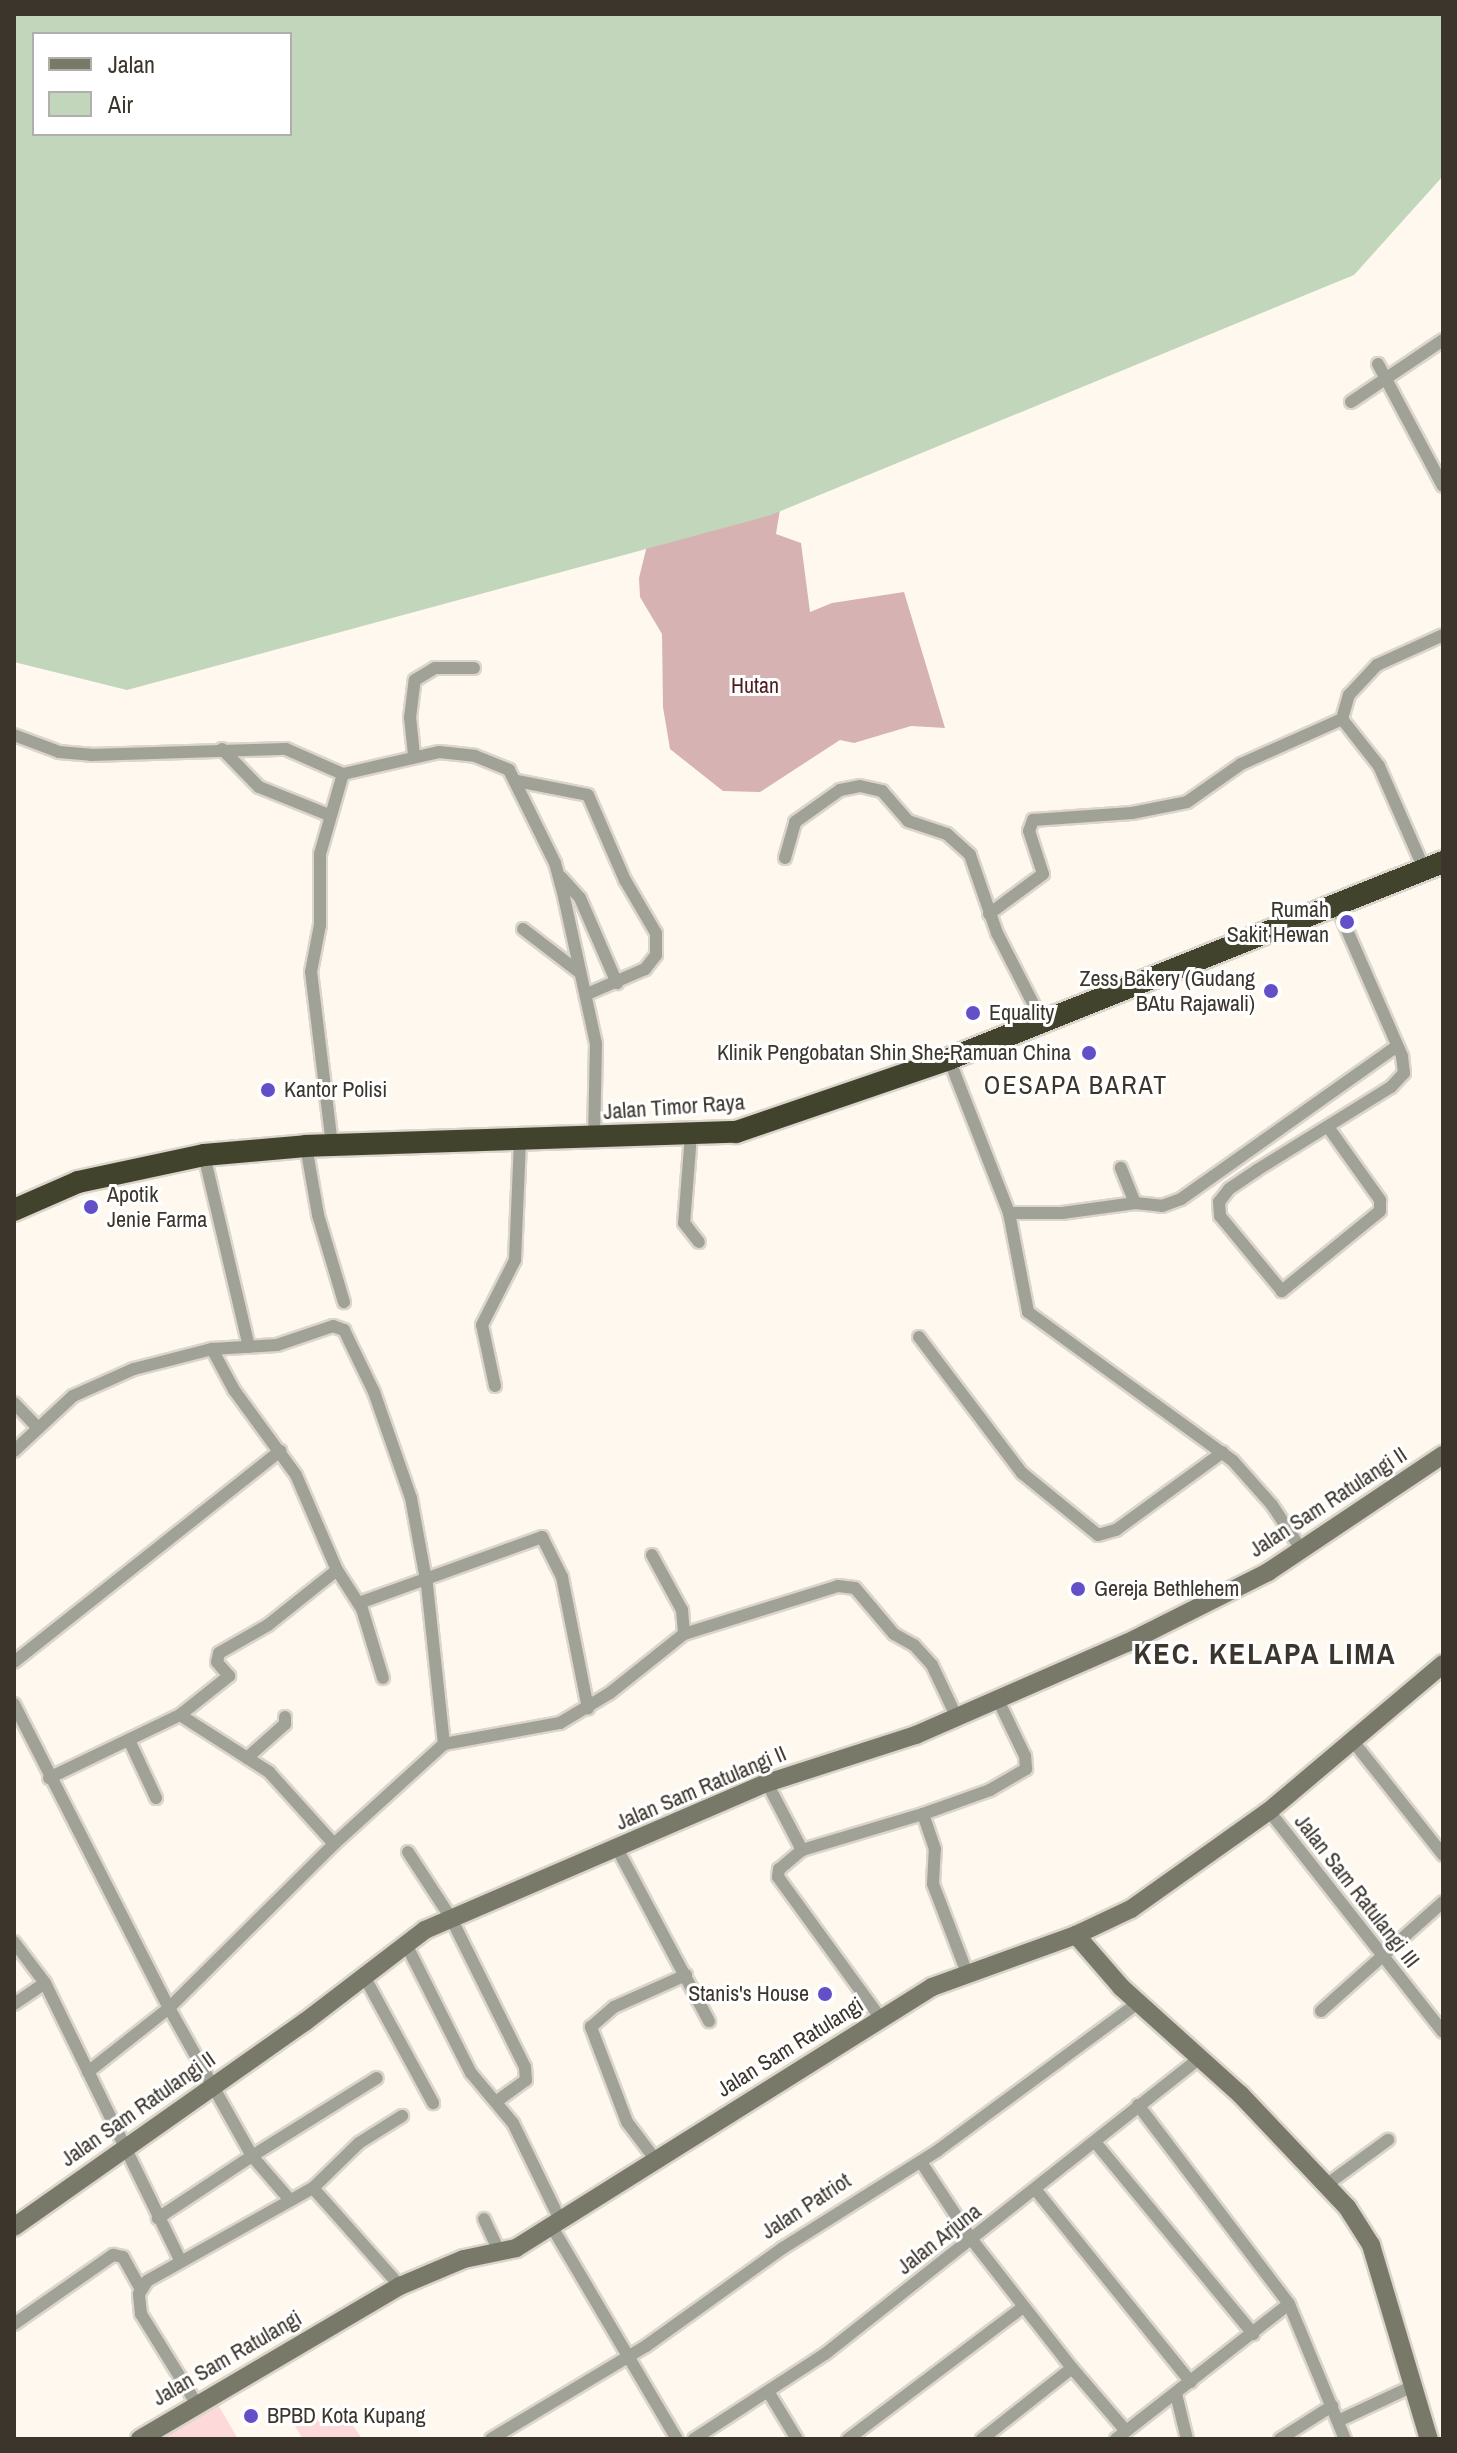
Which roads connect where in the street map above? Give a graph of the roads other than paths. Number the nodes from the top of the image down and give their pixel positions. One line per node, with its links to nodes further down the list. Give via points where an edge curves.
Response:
1 (1443, 340): 3 (street)
2 (1378, 364): 3 (street)
3 (1387, 380): 4 (street); 5 (street)
4 (1351, 402)
5 (1443, 486)
6 (1443, 635): 8 (street, via 1377,665 1349,695)
7 (474, 668): 11 (street, via 435,668 415,680 410,718)
8 (1342, 719): 16 (street, via 1385,777); 19 (street, via 1241,764 1187,802 1132,813 1033,820 1029,831 1043,874)
9 (14, 735): 10 (street, via 59,752 91,755)
10 (222, 749): 12 (street, via 286,749); 14 (street, via 259,787)
11 (414, 755): 12 (street); 13 (street, via 475,756 501,765)
12 (343, 774): 14 (street)
13 (517, 781): 17 (street); 22 (street, via 592,799 625,880 656,933 653,962)
14 (329, 815): 31 (street, via 317,875 320,925 311,972)
15 (785, 858): 19 (street, via 788,837 799,819 840,790 872,787 908,821 962,846 973,862)
16 (1434, 866): 18 (highway, Jalan Timor Raya)
17 (557, 871): 21 (street); 22 (street, via 580,898)
18 (1337, 907): 24 (highway, Jalan Timor Raya); 25 (street)
19 (989, 914): 24 (street)
20 (523, 929): 21 (street)
21 (581, 975): 23 (street)
22 (617, 983): 23 (street)
23 (587, 994): 29 (street, via 596,1044 591,1068)
24 (1043, 1023): 26 (highway, Jalan Timor Raya)
25 (1397, 1046): 27 (street, via 1405,1065 1401,1078); 35 (street, via 1181,1199 1162,1206)
26 (949, 1059): 28 (highway, Jalan Timor Raya, via 782,1119 736,1132); 37 (street)
27 (1328, 1127): 27 (street, via 1380,1200 1380,1211 1282,1291 1220,1216 1219,1202 1238,1183)
28 (691, 1135): 29 (highway, Jalan Timor Raya); 38 (street, via 684,1223)
29 (594, 1139): 30 (highway, Jalan Timor Raya)
30 (520, 1142): 31 (highway, Jalan Timor Raya); 43 (street, via 515,1260 482,1325)
31 (332, 1145): 32 (highway, Jalan Timor Raya)
32 (306, 1146): 33 (highway, Jalan Timor Raya); 39 (street, via 318,1215)
33 (204, 1155): 36 (highway, Jalan Timor Raya, via 78,1182); 41 (street)
34 (1121, 1168): 35 (street)
35 (1135, 1203): 37 (street, via 1062,1213)
36 (14, 1210)
37 (1009, 1213): 48 (street, via 1025,1301 1034,1319)
38 (699, 1242)
39 (344, 1302)
40 (919, 1337): 48 (street, via 1022,1473 1098,1535 1116,1530)
41 (249, 1347): 42 (street); 53 (street, via 277,1345 333,1326 344,1330 397,1454)
42 (212, 1349): 45 (street, via 93,1384); 47 (street)
43 (495, 1386)
44 (14, 1403): 45 (street)
45 (36, 1426): 46 (street)
46 (14, 1451)
47 (280, 1451): 52 (street, via 296,1475); 56 (street)
48 (1223, 1452): 50 (street, via 1272,1505)
49 (1443, 1455): 50 (street, Jalan Sam Ratulangi II)
50 (1301, 1549): 59 (street, Jalan Sam Ratulangi II, via 1227,1596)
51 (652, 1555): 55 (street, via 682,1610)
52 (337, 1570): 54 (street); 62 (street, via 268,1625 219,1653 217,1662 229,1676)
53 (426, 1577): 54 (street); 61 (street, via 543,1538 562,1577); 67 (street)
54 (359, 1603): 58 (street)
55 (684, 1634): 61 (street); 64 (street, via 838,1586 855,1588 894,1634 914,1645 932,1665)
56 (14, 1662)
57 (1443, 1664): 66 (street, Jalan Sam Ratulangi)
58 (383, 1678)
59 (998, 1700): 64 (street, Jalan Sam Ratulangi II); 73 (street, via 1028,1765 990,1790)
60 (14, 1704): 69 (street)
61 (588, 1708): 67 (street, via 533,1732)
62 (180, 1715): 65 (street); 68 (street)
63 (285, 1717): 68 (street, via 285,1724)
64 (957, 1718): 70 (street, Jalan Sam Ratulangi II)
65 (129, 1740): 69 (street); 71 (street)
66 (1352, 1740): 72 (street, Jalan Sam Ratulangi); 78 (street)
67 (444, 1744): 74 (street)
68 (247, 1758): 74 (street, via 282,1784)
69 (49, 1778): 91 (street)
70 (767, 1783): 75 (street, Jalan Sam Ratulangi II); 76 (street)
71 (156, 1798)
72 (1269, 1811): 81 (street, Jalan Sam Ratulangi, via 1131,1909); 84 (street, Jalan Sam Ratulangi III)
73 (923, 1814): 76 (street); 85 (street, via 935,1849 933,1884)
74 (334, 1844): 91 (street)
75 (618, 1850): 80 (street, Jalan Sam Ratulangi II); 87 (street)
76 (802, 1850): 93 (street, via 779,1869 778,1877)
77 (408, 1852): 80 (street)
78 (1443, 1855)
79 (1443, 1902): 84 (street)
80 (451, 1918): 83 (street, Jalan Sam Ratulangi II); 100 (street, via 525,2067 526,2080)
81 (1076, 1935): 85 (street, Jalan Sam Ratulangi); 89 (street)
82 (14, 1942): 88 (street)
83 (405, 1942): 86 (street, Jalan Sam Ratulangi II); 100 (street, via 471,2073)
84 (1382, 1959): 92 (street); 95 (street, Jalan Sam Ratulangi III)
85 (967, 1973): 93 (street, Jalan Sam Ratulangi, via 932,1987)
86 (363, 1974): 99 (street, Jalan Sam Ratulangi II, via 305,2022); 101 (street)
87 (686, 1975): 94 (street); 108 (street, via 614,2007 591,2027 627,2122)
88 (45, 1983): 90 (street); 97 (street)
89 (1139, 2002): 96 (street); 109 (street, Jalan Patriot)
90 (14, 2004)
91 (169, 2008): 97 (street); 99 (street)
92 (1321, 2011)
93 (881, 2019): 108 (street, Jalan Sam Ratulangi)
94 (709, 2021)
95 (1443, 2032)
96 (1200, 2058): 102 (street, Jalan Arjuna); 110 (street)
97 (88, 2072): 106 (street)
98 (377, 2078): 107 (street)
99 (213, 2084): 106 (street, Jalan Sam Ratulangi II); 107 (street)
100 (497, 2101): 116 (street)
101 (433, 2103)
102 (1138, 2105): 105 (street, Jalan Arjuna); 123 (street)
103 (402, 2116): 111 (street, via 359,2143)
104 (1388, 2140): 110 (street)
105 (1095, 2142): 112 (street, Jalan Arjuna); 126 (street)
106 (123, 2150): 114 (street); 117 (street, Jalan Sam Ratulangi II)
107 (252, 2156): 113 (street); 114 (street)
108 (655, 2159): 116 (street, Jalan Sam Ratulangi)
109 (921, 2162): 118 (street); 127 (street, Jalan Patriot, via 783,2248)
110 (1326, 2185): 130 (street, via 1371,2245)
111 (313, 2188): 113 (street); 121 (street)
112 (1035, 2189): 118 (street, Jalan Arjuna); 129 (street)
113 (290, 2200): 120 (street)
114 (158, 2218): 120 (street)
115 (484, 2219): 119 (street)
116 (557, 2225): 119 (street, Jalan Sam Ratulangi); 127 (street)
117 (14, 2227)
118 (972, 2240): 124 (street); 131 (street, Jalan Arjuna)
119 (500, 2254): 121 (street, Jalan Sam Ratulangi, via 464,2259)
120 (181, 2262): 122 (street)
121 (400, 2286): 133 (street, Jalan Sam Ratulangi)
122 (141, 2289): 125 (street, via 123,2257 113,2255); 133 (street, via 141,2314)
123 (1289, 2304): 126 (street); 134 (street)
124 (1023, 2307): 128 (street); 142 (street)
125 (14, 2324)
126 (1253, 2334): 129 (street)
127 (627, 2358): 138 (street, Jalan Patriot); 139 (street)
128 (1072, 2368): 136 (street); 143 (street)
129 (1191, 2382): 132 (street)
130 (1413, 2386): 135 (street); 147 (street)
131 (769, 2393): 140 (street, Jalan Arjuna); 141 (street)
132 (1176, 2394): 136 (street); 144 (street)
133 (196, 2403): 137 (street, Jalan Sam Ratulangi)
134 (1332, 2406): 135 (street); 145 (street)
135 (1338, 2421): 146 (street)
136 (1121, 2435)
137 (140, 2439)
138 (491, 2439)
139 (677, 2439)
140 (694, 2439)
141 (797, 2439)
142 (848, 2439)
143 (982, 2439)
144 (1187, 2439)
145 (1280, 2439)
146 (1345, 2439)
147 (1429, 2439)

